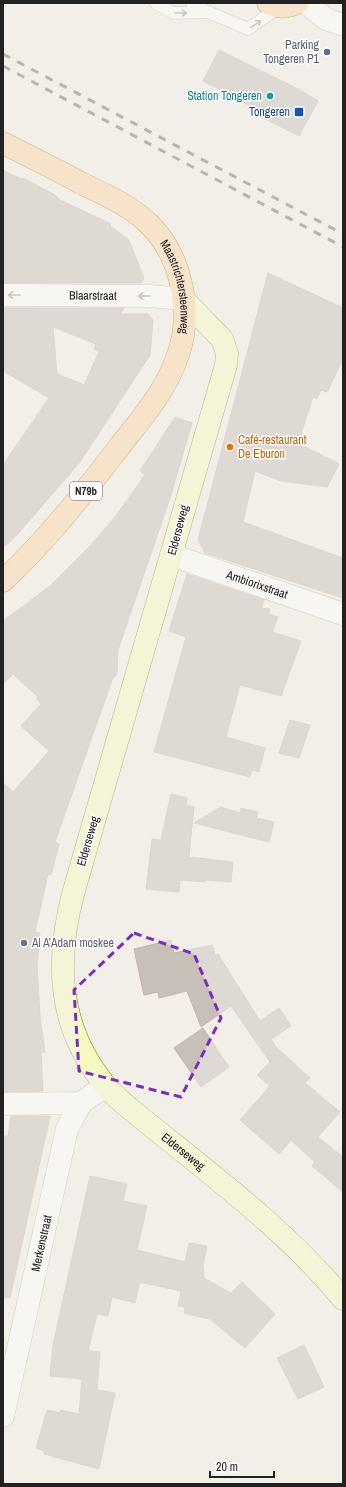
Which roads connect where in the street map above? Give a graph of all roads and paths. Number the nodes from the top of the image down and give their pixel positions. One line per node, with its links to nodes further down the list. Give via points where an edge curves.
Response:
1 (156, 3): 5 (lane, one-way to 5, via 173,13)
2 (192, 3): 5 (lane)
3 (306, 3): 6 (street, via 326,19)
4 (281, 5): 5 (lane, one-way to 4, via 248,29)
5 (208, 12)
6 (343, 26)
7 (3, 143): 9 (main road, Maastrichtersteenweg / N79b, via 122,203 140,216 161,239 173,259 182,285)
8 (3, 295): 9 (street, Blaarstraat, one-way to 8, via 150,296)
9 (183, 299): 10 (main road, Elderseweg, via 217,332 226,346 227,353 226,365); 11 (main road, Maastrichtersteenweg / N79b, via 184,330 179,354 159,393 76,503 45,539)
10 (172, 555): 12 (street, Ambiorixstraat); 13 (main road, Elderseweg, via 72,894 63,940 64,996 70,1019 78,1042)
11 (3, 580)
12 (343, 614)
13 (105, 1086): 14 (street, Merkenstraat); 16 (main road, Elderseweg, via 282,1234 324,1275)
14 (81, 1103): 15 (street); 17 (street, Merkenstraat, via 67,1129)
15 (3, 1104)
16 (343, 1299)
17 (3, 1416)

